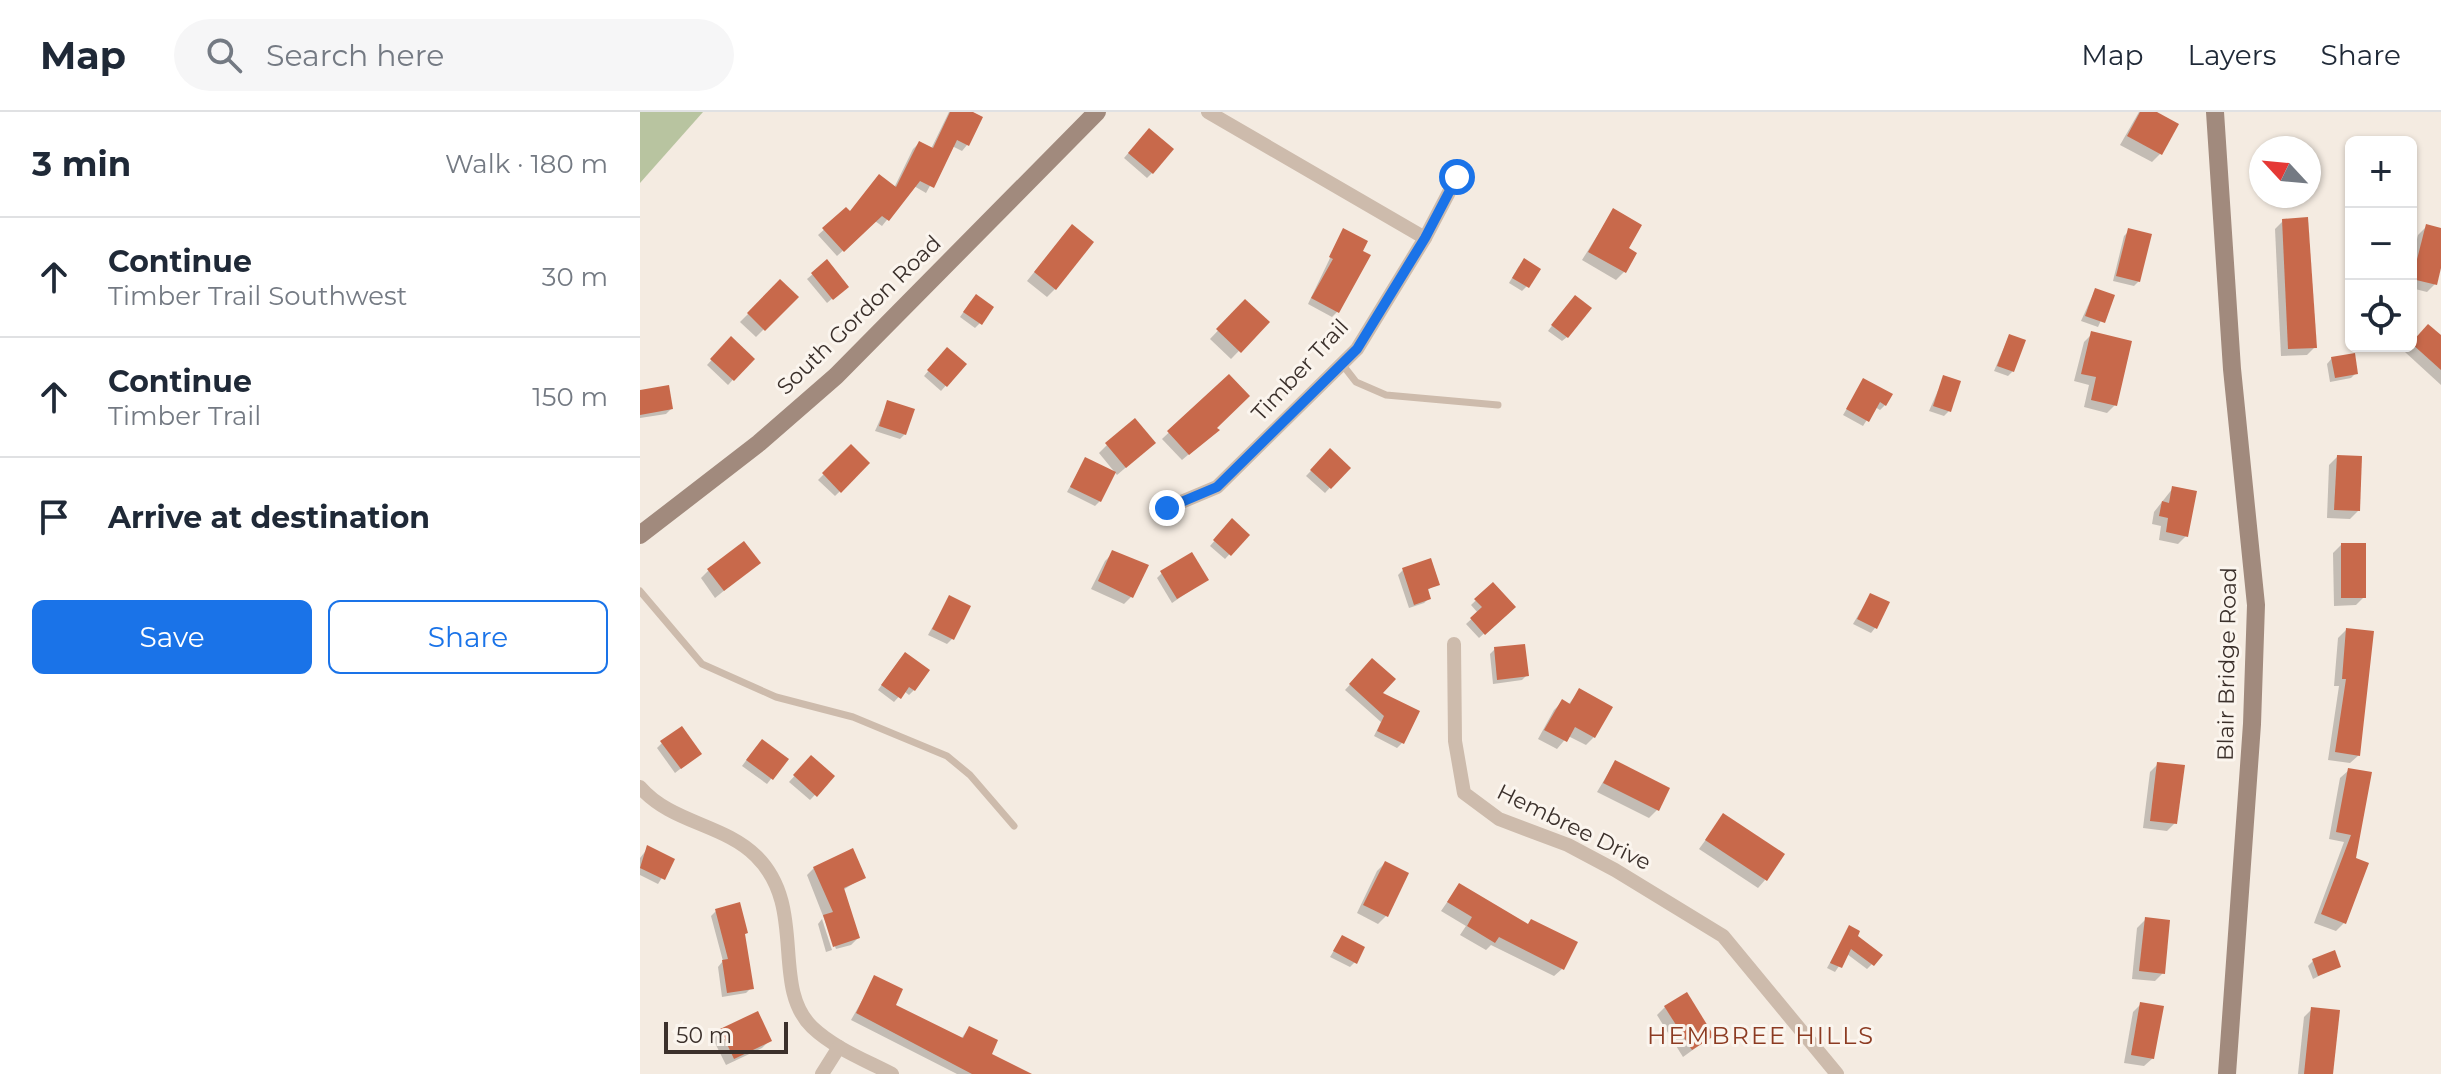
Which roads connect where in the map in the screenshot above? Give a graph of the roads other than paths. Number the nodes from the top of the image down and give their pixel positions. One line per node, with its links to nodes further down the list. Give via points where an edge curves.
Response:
1 (1097, 112): 9 (street, South Gordon Road, via 836,376)
2 (1208, 112): 5 (street)
3 (2215, 112): 18 (street, Blair Bridge Road, via 2232,369 2256,605)
4 (1457, 177): 5 (street, Timber Trail)
5 (1425, 238): 6 (street, Timber Trail, via 1357,349)
6 (1342, 364): 7 (lane, via 1356,382 1386,395); 8 (street, Timber Trail, via 1217,487)
7 (1498, 405)
8 (1167, 508)
9 (640, 535)
10 (640, 591): 13 (lane, via 702,664 776,697 853,717 947,756)
11 (1454, 644): 17 (street, Hembree Drive, via 1455,741 1464,793 1499,819 1568,845 1723,936)
12 (640, 787): 14 (street, via 665,809 738,842 771,874 781,892 800,1007 811,1026)
13 (1014, 826)
14 (839, 1047): 15 (street); 16 (street)
15 (822, 1074)
16 (892, 1074)
17 (1837, 1074)
18 (2227, 1074)

